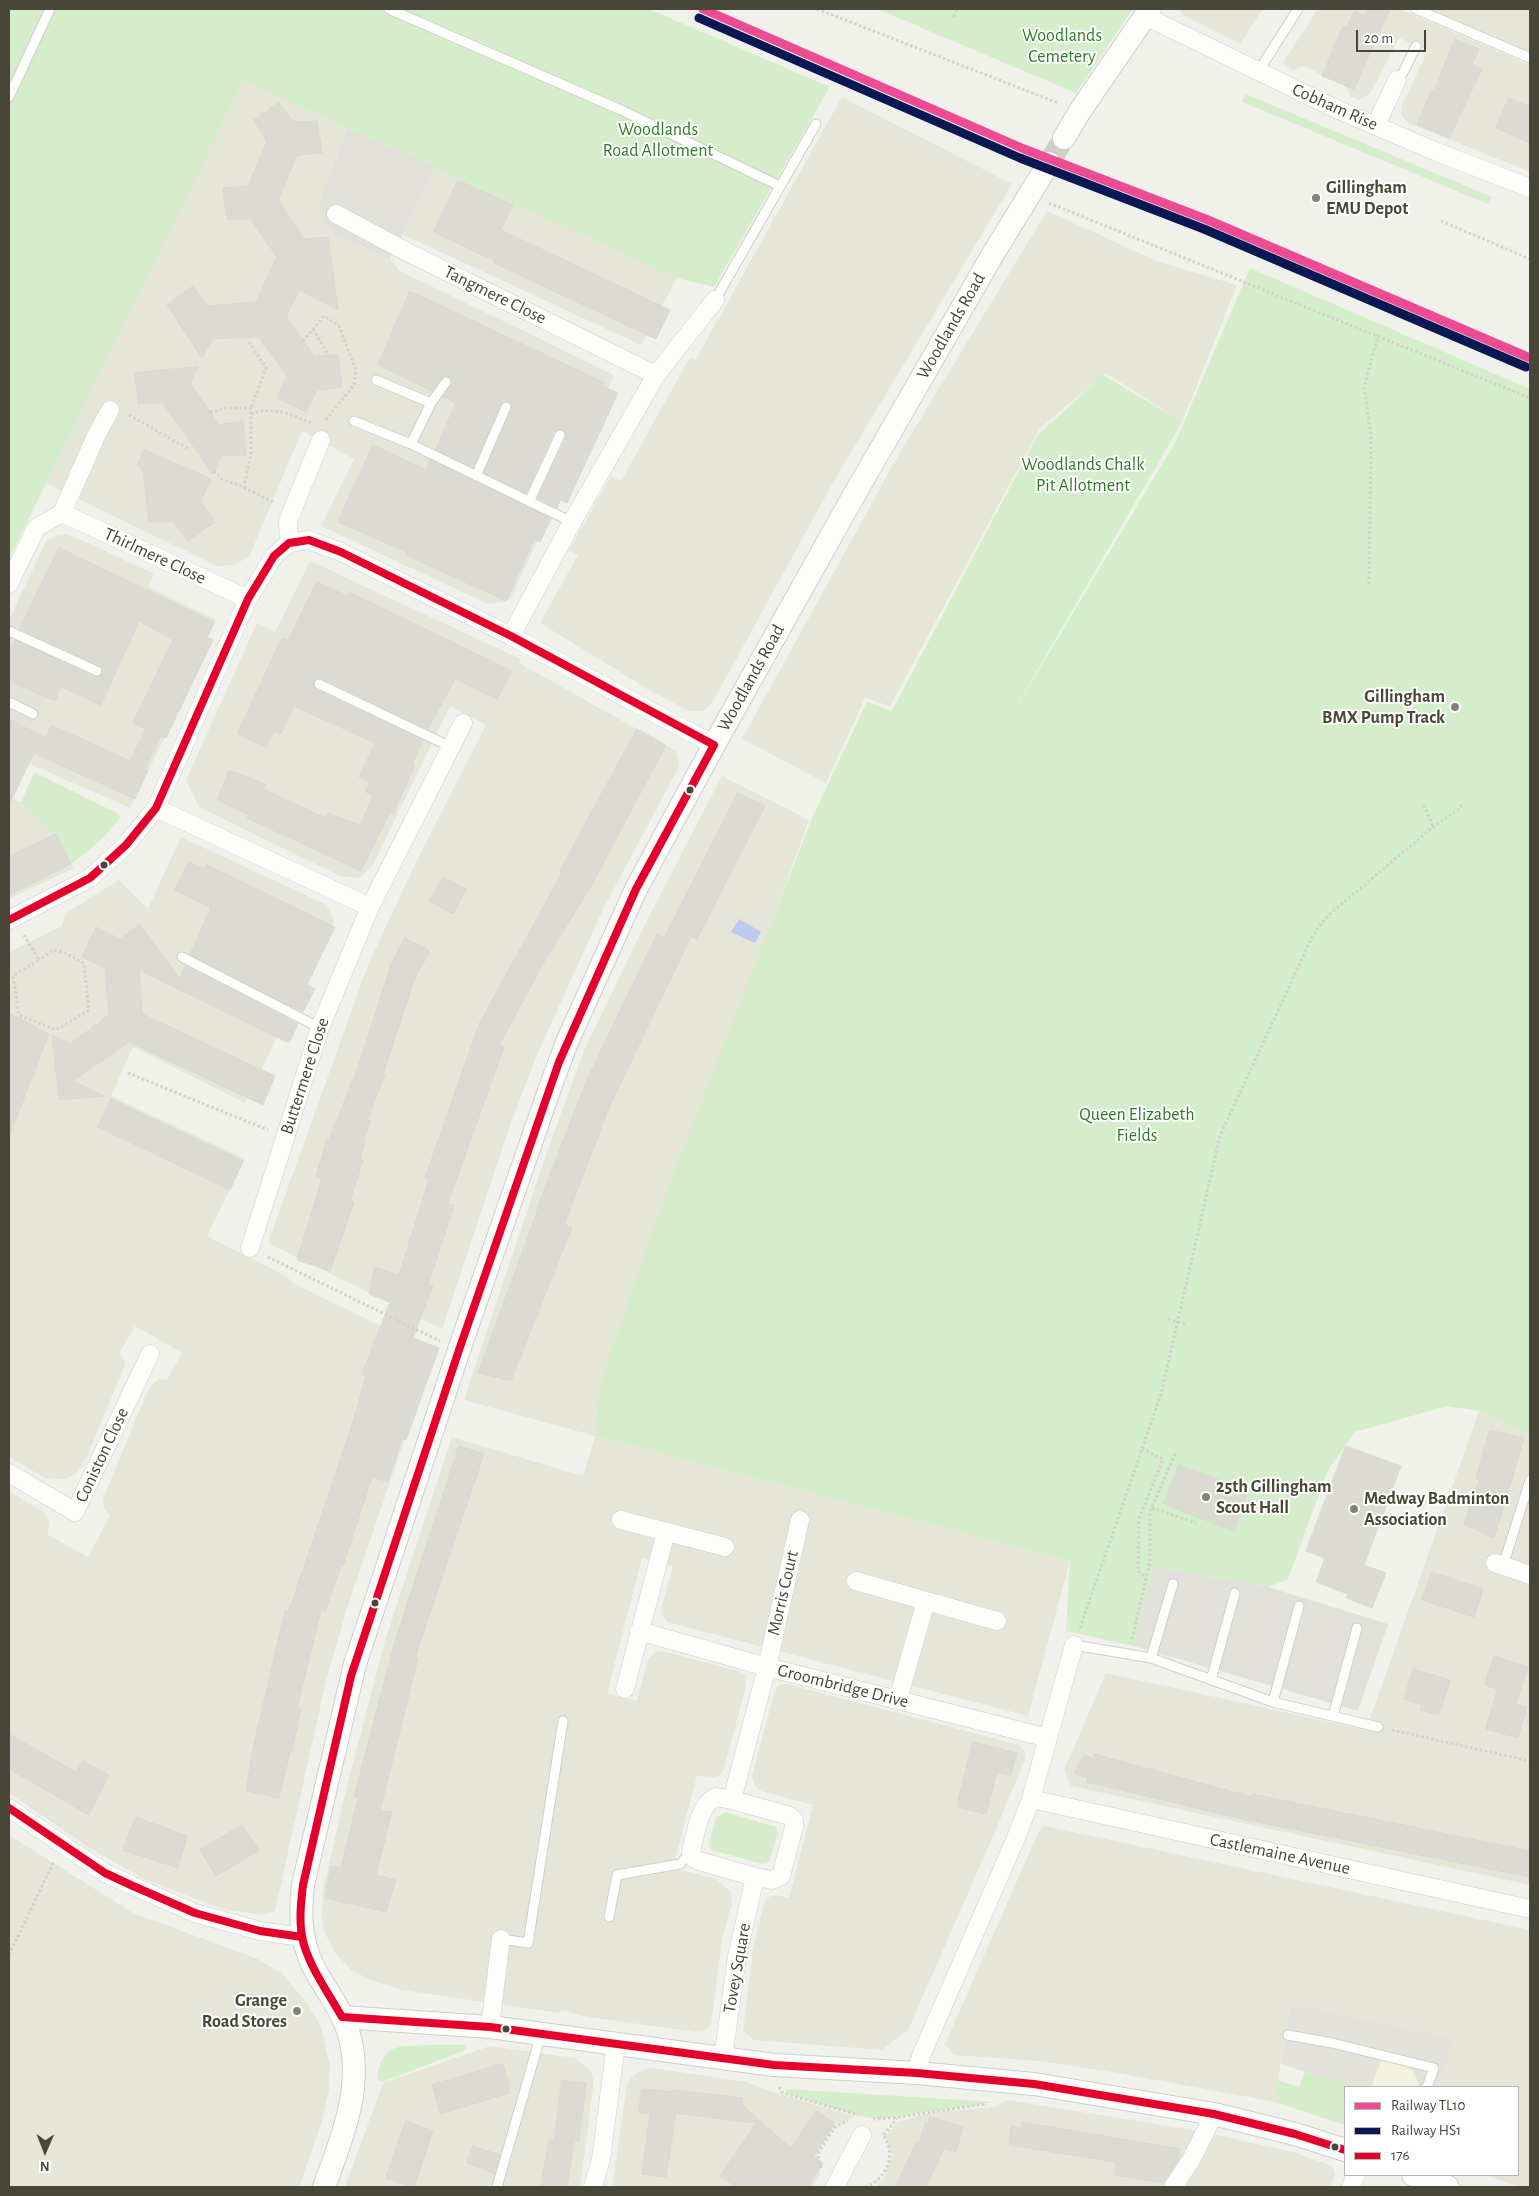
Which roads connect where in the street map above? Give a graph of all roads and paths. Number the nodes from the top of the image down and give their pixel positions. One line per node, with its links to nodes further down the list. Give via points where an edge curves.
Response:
1 (50, 9): 13 (lane)
2 (389, 9): 19 (lane, via 621,110)
3 (818, 9): 14 (path)
4 (958, 9): 8 (path)
5 (1298, 9): 11 (lane)
6 (1416, 9): 10 (lane)
7 (1148, 12): 11 (street, Cobham Rise); 14 (street)
8 (954, 16)
9 (1416, 46): 12 (lane)
10 (1530, 58)
11 (1258, 72): 16 (street, Cobham Rise)
12 (1397, 80): 16 (street)
13 (9, 97)
14 (1080, 111): 17 (street)
15 (816, 124): 19 (lane)
16 (1376, 126): 20 (street, Cobham Rise)
17 (1064, 138)
18 (1049, 163): 21 (street, Woodlands Road)
19 (780, 186): 25 (lane)
20 (1530, 188)
21 (1030, 196): 27 (path); 65 (street, Woodlands Road, via 867,472)
22 (336, 214): 31 (street, Tangmere Close)
23 (1441, 221): 24 (path)
24 (1530, 259)
25 (715, 300): 31 (street)
26 (313, 329): 28 (path); 30 (path); 42 (path, via 324,316 340,326 356,370 354,385)
27 (1378, 335): 34 (path); 56 (path, via 1364,388 1371,436)
28 (303, 341)
29 (248, 342): 37 (path, via 266,368)
30 (328, 356)
31 (656, 375): 53 (street)
32 (376, 380): 35 (lane)
33 (446, 382): 35 (lane)
34 (1530, 398)
35 (431, 403): 45 (lane)
36 (506, 407): 48 (lane)
37 (250, 408): 39 (path); 40 (path)
38 (110, 410): 44 (street)
39 (210, 412)
40 (251, 414): 42 (path, via 261,410 294,415); 49 (path, via 251,454)
41 (354, 421): 45 (lane)
42 (321, 434): 51 (street)
43 (560, 435): 50 (lane)
44 (96, 436): 46 (path, via 121,424 126,413); 52 (street)
45 (411, 444): 48 (lane)
46 (189, 449)
47 (214, 471): 49 (path, via 223,480)
48 (476, 476): 50 (lane)
49 (244, 487): 51 (path)
50 (529, 502): 53 (lane)
51 (292, 510): 54 (street, via 287,531)
52 (62, 513): 55 (street, via 36,528); 57 (street, Thirlmere Close)
53 (572, 522): 59 (street)
54 (290, 543): 57 (street, via 274,556); 59 (street, via 309,540 341,552)
55 (9, 584)
56 (1369, 584)
57 (248, 600): 69 (street)
58 (9, 631): 60 (lane)
59 (511, 636): 65 (street)
60 (97, 671)
61 (319, 684): 66 (lane)
62 (9, 702): 63 (lane)
63 (33, 714)
64 (463, 723): 66 (street, Buttermere Close)
65 (714, 745): 82 (street, Woodlands Road, via 636,889 567,1042)
66 (451, 747): 71 (street, Buttermere Close)
67 (1462, 804): 70 (path)
68 (1424, 805): 70 (path)
69 (156, 808): 71 (street); 72 (street, via 126,845 90,878)
70 (1433, 827): 80 (path, via 1331,913 1312,937 1220,1136)
71 (370, 907): 75 (street, Buttermere Close)
72 (11, 919): 74 (path)
73 (182, 957): 75 (lane)
74 (39, 960): 74 (path, via 13,976 18,1015 56,1030 89,1010 84,963 53,950)
75 (320, 1028): 77 (street, Buttermere Close)
76 (128, 1072): 77 (path)
77 (285, 1137): 78 (street, Buttermere Close)
78 (250, 1248): 82 (path)
79 (1168, 1319): 80 (path)
80 (1177, 1322): 81 (path); 84 (path, via 1161,1394)
81 (1186, 1324)
82 (459, 1350): 126 (street, Woodlands Road, via 347,1690 303,1885)
83 (150, 1354): 86 (street, Coniston Close, via 75,1512)
84 (1142, 1449): 96 (path, via 1163,1459 1139,1519 1138,1570); 105 (path)
85 (1176, 1452): 88 (path)
86 (9, 1473)
87 (1530, 1480): 94 (lane)
88 (1152, 1508): 91 (path); 96 (path, via 1150,1562)
89 (621, 1520): 92 (street)
90 (800, 1520): 108 (street, Morris Court)
91 (1196, 1523)
92 (666, 1532): 93 (street); 104 (street)
93 (725, 1547)
94 (1499, 1564): 95 (street)
95 (1530, 1575)
96 (1146, 1576): 106 (path)
97 (856, 1581): 100 (street)
98 (1173, 1584): 107 (lane)
99 (1235, 1593): 109 (lane)
100 (926, 1601): 102 (street); 111 (street)
101 (1299, 1606): 112 (lane)
102 (998, 1621)
103 (1357, 1628): 113 (lane)
104 (639, 1631): 108 (street, Groombridge Drive); 110 (street)
105 (1074, 1645): 106 (lane); 116 (street)
106 (1129, 1654): 107 (lane)
107 (1151, 1658): 109 (lane)
108 (767, 1667): 111 (street, Groombridge Drive); 119 (street)
109 (1211, 1680): 112 (lane)
110 (625, 1689)
111 (898, 1699): 116 (street, Groombridge Drive)
112 (1273, 1702): 113 (lane)
113 (1332, 1716): 115 (lane)
114 (563, 1721): 127 (lane, via 528,1943)
115 (1378, 1727): 117 (path)
116 (1048, 1738): 118 (street)
117 (1530, 1760)
118 (1031, 1799): 124 (street, Castlemaine Avenue); 135 (street, via 920,2056)
119 (732, 1800): 122 (street, via 716,1797 707,1803); 123 (street, via 790,1816 794,1820 781,1876 772,1880)
120 (9, 1808): 121 (street)
121 (62, 1844): 126 (street, via 105,1873 195,1913 260,1931); 128 (path)
122 (691, 1852): 123 (street, via 699,1860); 125 (lane, via 680,1864 618,1874)
123 (755, 1877): 134 (street, Tovey Square, via 738,1952)
124 (1530, 1909)
125 (609, 1917)
126 (302, 1937): 129 (street, Woodlands Road, via 313,1966)
127 (501, 1939): 130 (street)
128 (9, 1956)
129 (342, 2017): 130 (street); 145 (street, Woodlands Road, via 352,2047 353,2087 346,2123)
130 (490, 2027): 131 (street)
131 (542, 2034): 133 (street); 146 (lane)
132 (1288, 2035): 137 (lane, via 1434,2068)
133 (616, 2044): 134 (street); 147 (street, via 601,2159)
134 (722, 2059): 135 (street)
135 (917, 2073): 139 (street, via 1034,2084)
136 (779, 2083): 141 (path, via 783,2093)
137 (1427, 2086)
138 (995, 2102): 140 (path)
139 (1214, 2114): 143 (street); 149 (street)
140 (898, 2118): 141 (path); 142 (path)
141 (864, 2123): 148 (street)
142 (884, 2136)
143 (1344, 2150)
144 (1416, 2176): 150 (street)
145 (324, 2187)
146 (497, 2187)
147 (593, 2187)
148 (835, 2187)
149 (1173, 2187)
150 (1448, 2187)

